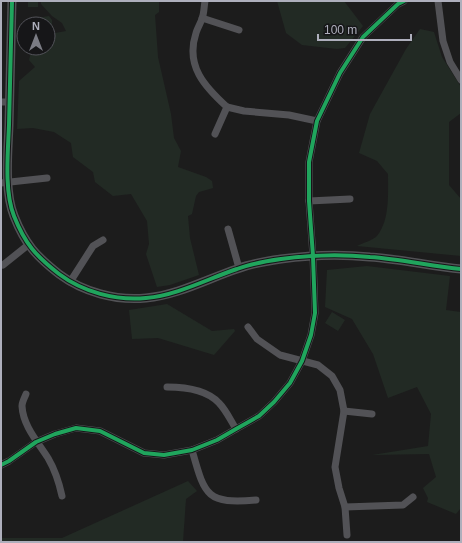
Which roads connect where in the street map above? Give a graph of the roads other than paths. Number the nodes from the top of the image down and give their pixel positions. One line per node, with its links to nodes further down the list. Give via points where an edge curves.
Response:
1 (12, 1): 8 (street)
2 (205, 1): 5 (street)
3 (438, 1): 7 (street, via 443,41 450,62)
4 (399, 2): 10 (street, via 363,37 340,73)
5 (202, 18): 6 (street); 9 (street, via 193,47 194,65 200,79)
6 (239, 30)
7 (461, 80)
8 (5, 102): 13 (street)
9 (227, 107): 10 (street); 11 (street)
10 (317, 121): 15 (street, via 309,162)
11 (215, 134)
12 (47, 178): 13 (street)
13 (4, 183): 18 (street, via 14,215)
14 (350, 199): 15 (street)
15 (309, 201): 19 (street)
16 (228, 229): 21 (street)
17 (103, 240): 23 (street, via 93,246)
18 (28, 245): 20 (street); 23 (street, via 42,261)
19 (313, 256): 21 (street, via 280,259); 22 (street, via 370,257); 25 (street, via 315,313)
20 (3, 265)
21 (238, 268): 23 (street, via 178,291 145,298 115,297)
22 (461, 269)
23 (70, 282)
24 (248, 327): 25 (street, via 257,339 280,355)
25 (302, 361): 28 (street, via 318,365 332,376 340,390); 30 (street, via 290,383 274,402 259,416)
26 (167, 386): 30 (street, via 182,386 204,393 219,403)
27 (26, 394): 31 (street, via 22,405)
28 (344, 411): 29 (street); 37 (street, via 335,467)
29 (372, 414)
30 (236, 429): 32 (street)
31 (36, 442): 32 (street, via 76,428 100,431 144,453 164,455); 33 (street); 34 (street, via 58,478)
32 (192, 450): 36 (street, via 200,478 215,498 232,502)
33 (1, 465)
34 (62, 496)
35 (413, 498): 37 (street, via 403,505)
36 (256, 500)
37 (345, 507): 38 (street)
38 (347, 535)

